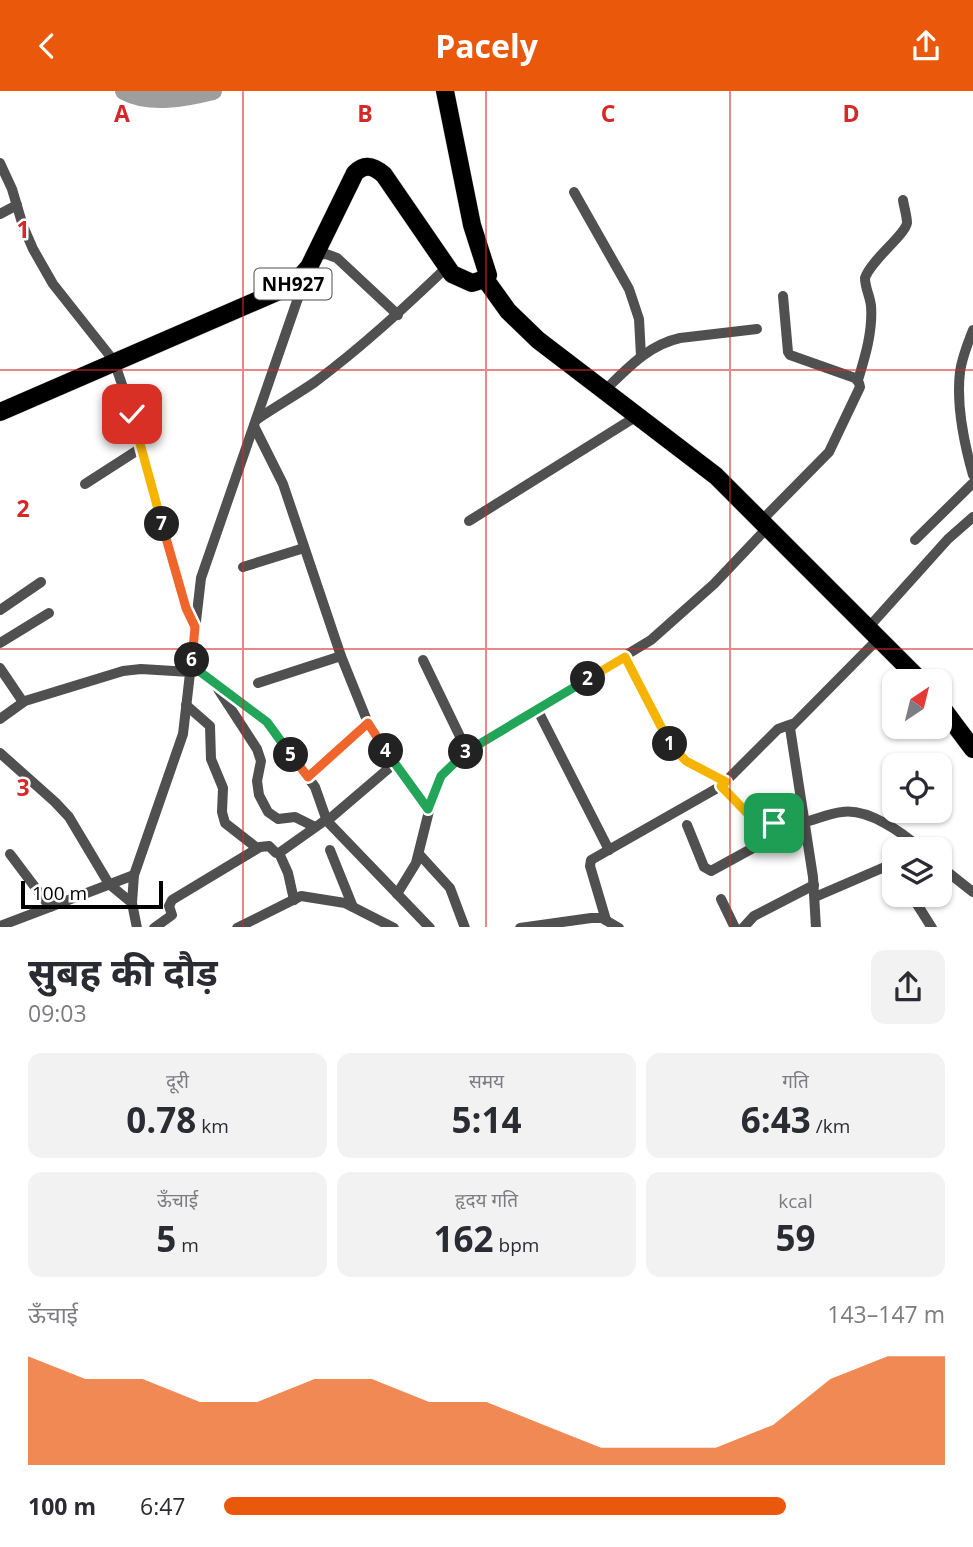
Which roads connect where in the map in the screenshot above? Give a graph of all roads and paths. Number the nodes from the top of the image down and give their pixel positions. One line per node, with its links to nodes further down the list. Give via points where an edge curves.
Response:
1 (445, 91): 9 (main road, via 472,225 488,275)
2 (0, 163): 5 (street)
3 (574, 191): 14 (street, via 629,289 639,320)
4 (903, 200): 16 (street, via 906,227 865,278 871,316)
5 (17, 205): 6 (street); 15 (street, via 28,239 53,284)
6 (0, 214)
7 (312, 261): 8 (main road, NH927, via 355,173 372,166 384,175); 11 (street, via 326,254 337,258); 15 (main road, NH927, via 293,285 282,291); 22 (street)
8 (446, 268): 9 (main road, via 465,281); 11 (street)
9 (485, 279): 17 (main road, via 508,311 538,340)
10 (783, 296): 16 (street, via 790,355)
11 (398, 315): 22 (street)
12 (757, 328): 14 (street, via 674,339)
13 (973, 330): 19 (street, via 960,373)
14 (641, 356): 17 (street)
15 (114, 361): 20 (main road, NH927); 23 (street)
16 (858, 380): 29 (street, via 860,387 829,452)
17 (604, 391): 21 (main road)
18 (973, 401): 19 (street)
19 (961, 402): 24 (street)
20 (0, 412)
21 (637, 416): 28 (street); 29 (main road, via 716,476)
22 (255, 423): 31 (street, via 277,469); 36 (street, via 201,578)
23 (141, 448): 26 (street); 36 (street, via 182,597)
24 (973, 475)
25 (973, 483): 30 (street)
26 (85, 484)
27 (973, 517): 37 (street, via 948,539)
28 (469, 521)
29 (765, 523): 37 (main road); 40 (street, via 714,584)
30 (915, 540)
31 (304, 548): 32 (street); 39 (street)
32 (243, 567)
33 (41, 582): 34 (street)
34 (0, 610)
35 (49, 613): 38 (street)
36 (195, 627): 43 (street)
37 (873, 633): 44 (main road); 53 (street)
38 (0, 643)
39 (341, 656): 46 (street); 52 (street)
40 (625, 657): 49 (street); 59 (street, via 678,754)
41 (423, 660): 55 (street)
42 (0, 668): 47 (street)
43 (190, 669): 45 (street); 47 (street, via 132,669); 48 (street)
44 (909, 669)
45 (212, 681): 58 (street, via 267,722); 65 (street, via 257,748 261,761 257,789 268,812 278,819 295,817)
46 (258, 683)
47 (23, 702): 50 (street)
48 (186, 705): 67 (street, via 210,726 211,759 223,788 225,823); 74 (street, via 183,734)
49 (537, 709): 55 (street); 69 (street)
50 (0, 719)
51 (952, 721): 54 (main road)
52 (368, 723): 57 (street); 58 (street)
53 (792, 724): 59 (street, via 778,729); 62 (street)
54 (973, 749)
55 (467, 751): 60 (street, via 441,776)
56 (0, 753): 76 (street, via 69,817)
57 (395, 763): 60 (street); 61 (street)
58 (308, 777): 61 (street)
59 (724, 784): 63 (street, via 751,817); 69 (street)
60 (428, 809): 72 (street)
61 (327, 820): 65 (street); 79 (street)
62 (804, 820): 63 (street); 66 (street, via 853,812 890,825); 77 (street)
63 (779, 822): 64 (street, via 753,848 711,871 704,867)
64 (687, 825)
65 (315, 827): 70 (street)
66 (906, 837)
67 (257, 848): 70 (street, via 270,846); 90 (street, via 172,900 172,915)
68 (330, 850): 85 (street)
69 (609, 850): 87 (street, via 589,863)
70 (279, 853): 82 (street)
71 (10, 854): 84 (street)
72 (419, 854): 79 (street); 94 (street, via 450,888)
73 (882, 868): 80 (street)
74 (134, 875): 76 (street); 83 (street)
75 (952, 875): 78 (street)
76 (109, 884): 83 (street); 84 (street)
77 (814, 885): 80 (street); 98 (street, via 754,916)
78 (973, 892)
79 (397, 894): 93 (street)
80 (815, 897): 99 (street)
81 (721, 899): 97 (street)
82 (294, 900): 85 (street, via 301,896); 91 (street)
83 (132, 903): 89 (street)
84 (50, 907): 88 (street)
85 (353, 907): 92 (street)
86 (919, 907): 100 (street)
87 (606, 920): 95 (street); 96 (street)
88 (0, 926)
89 (137, 927)
90 (154, 927)
91 (237, 927)
92 (394, 927)
93 (430, 927)
94 (465, 927)
95 (520, 927)
96 (619, 927)
97 (735, 927)
98 (743, 927)
99 (816, 927)
100 (932, 927)

